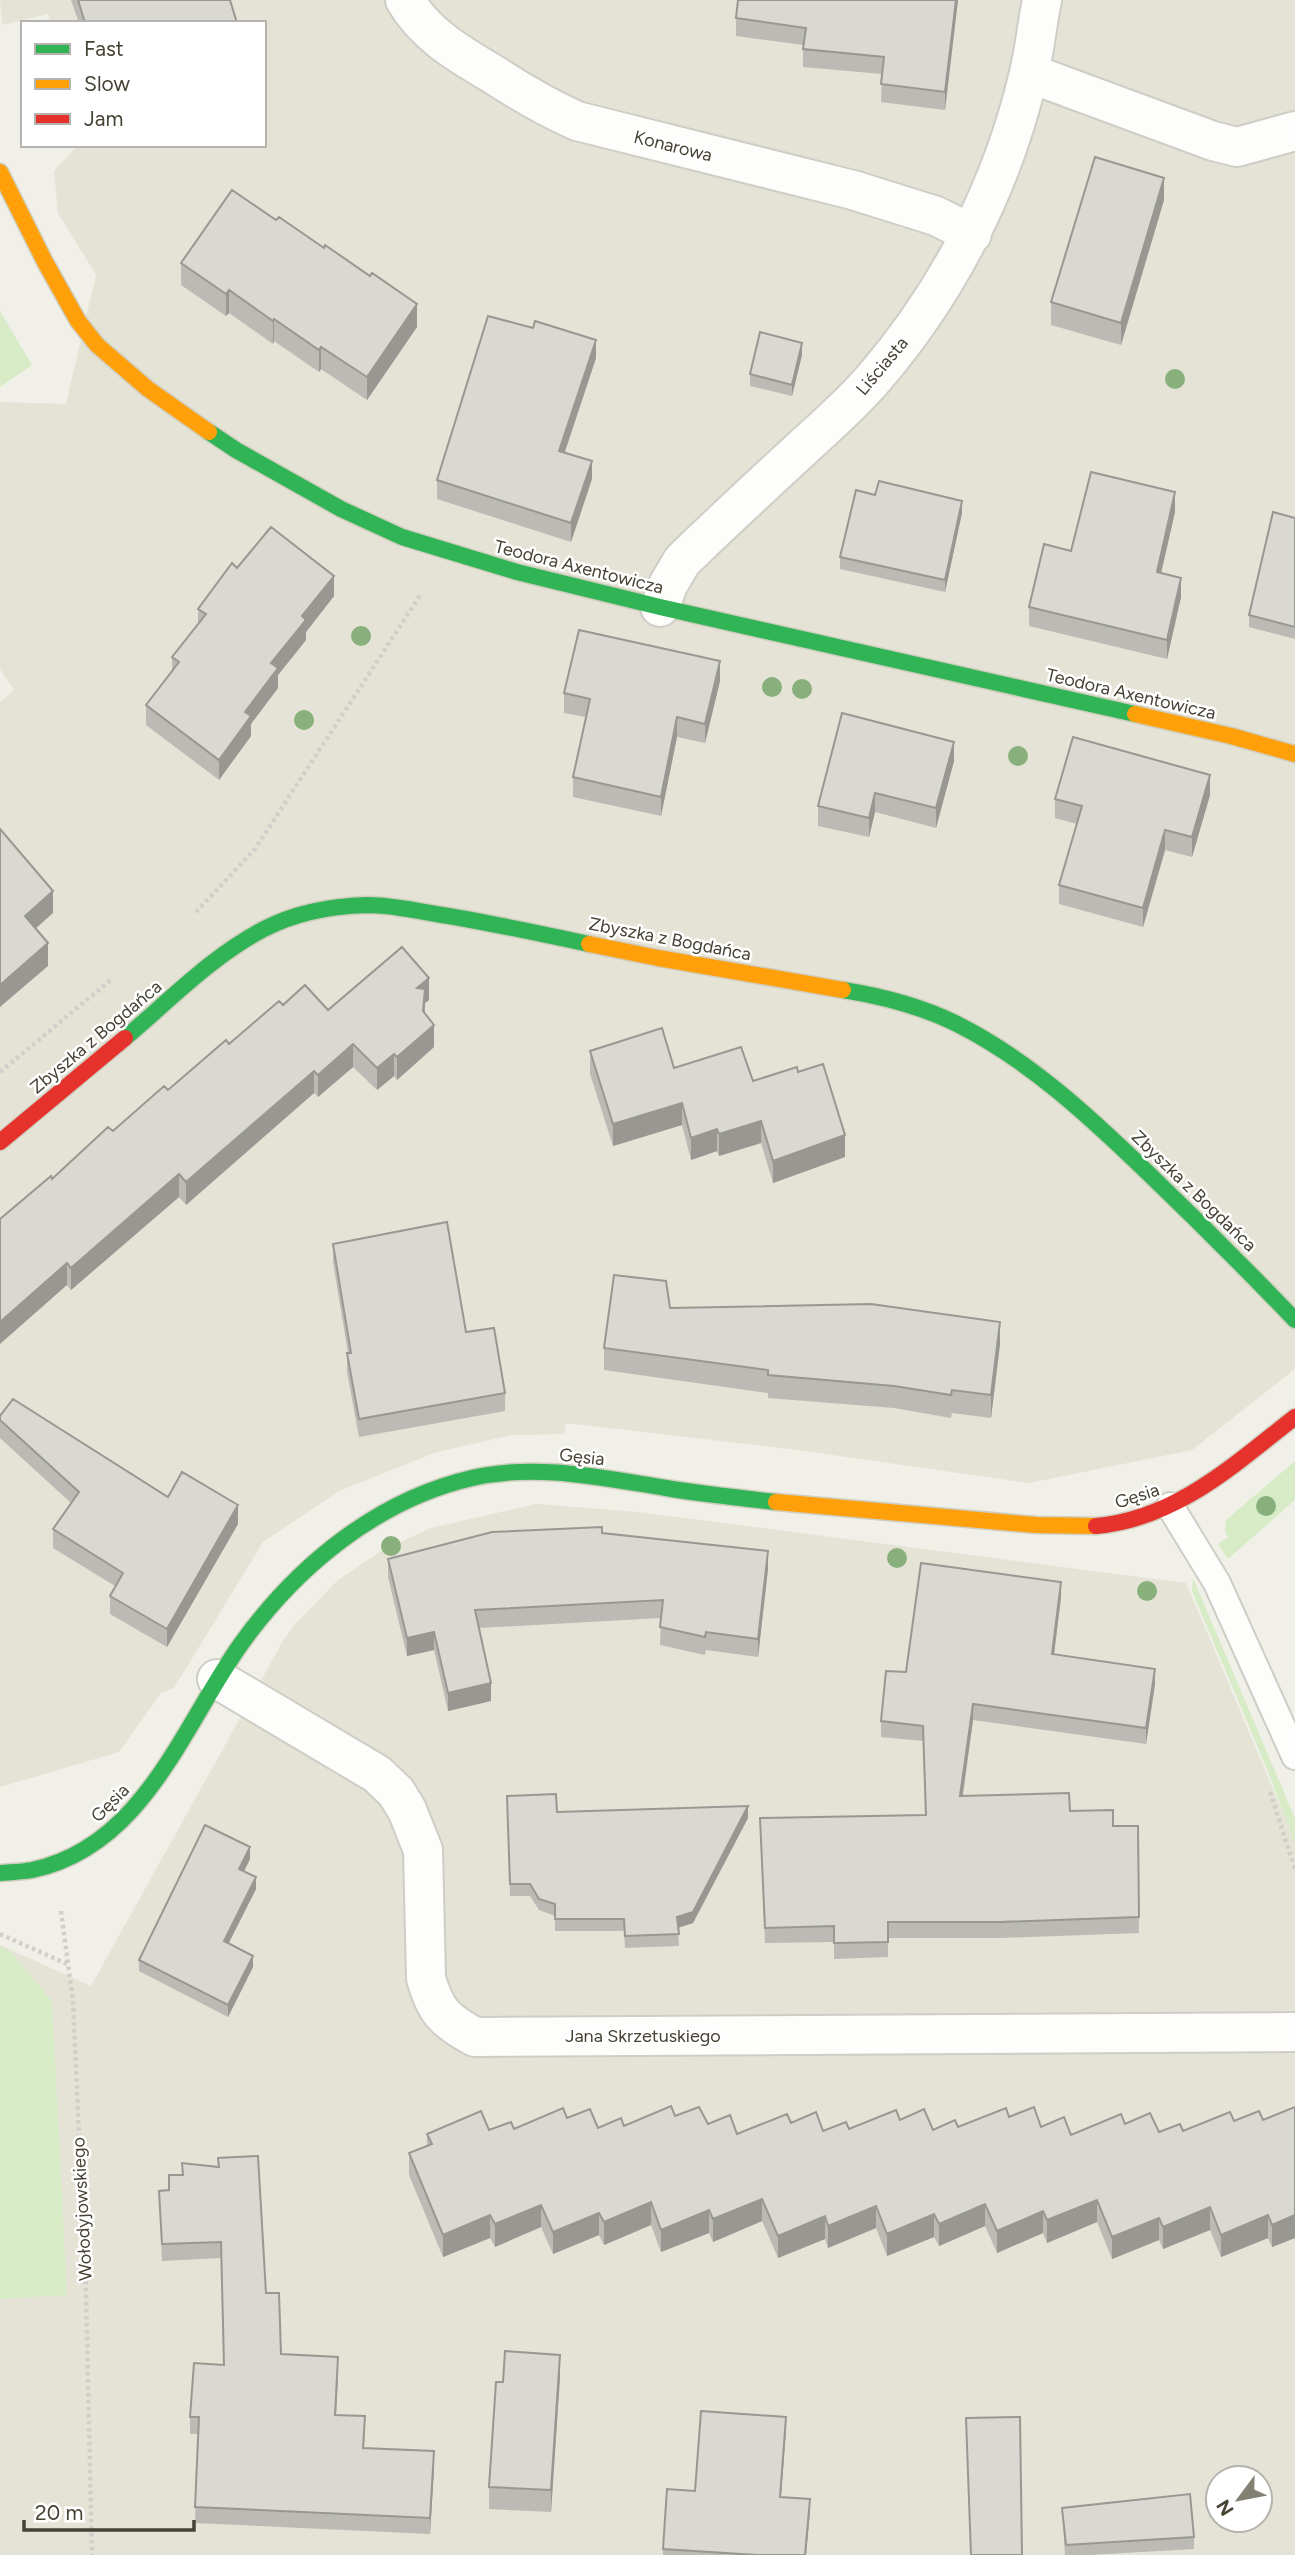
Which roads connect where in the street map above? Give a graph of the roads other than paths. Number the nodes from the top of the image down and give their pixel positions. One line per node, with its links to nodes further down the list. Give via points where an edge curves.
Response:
1 (405, 0): 6 (street, Konarowa, via 442,43 547,108 577,121 853,190 936,216)
2 (1042, 0): 3 (street, Liściasta)
3 (1029, 73): 4 (street, via 1237,147); 6 (street, Liściasta)
4 (1295, 131)
5 (0, 172): 7 (street, Teodora Axentowicza, via 78,321 118,364 190,419 278,475 402,537 517,572)
6 (972, 234): 7 (street, Liściasta, via 916,326 873,380 682,561)
7 (660, 607): 8 (street, Teodora Axentowicza)
8 (1295, 754)
9 (0, 1142): 10 (street, Zbyszka z Bogdańca, via 216,961 262,930 312,912 367,905 395,907 867,994 957,1024 1017,1060 1096,1124)
10 (1295, 1320)
11 (1295, 1416): 12 (street, Gęsia, via 1205,1486)
12 (1170, 1506): 13 (street, Gęsia, via 1115,1524 1045,1525 904,1515 559,1473 474,1477 410,1500 328,1550 280,1594); 14 (lane, via 1217,1583)
13 (217, 1679): 15 (street, Gęsia, via 164,1770 127,1816 100,1839 54,1865); 16 (street, Jana Skrzetuskiego, via 377,1774 396,1792 423,1850 426,1978 431,1997 455,2026 475,2036)
14 (1295, 1756)
15 (0, 1874)
16 (1295, 2032)

